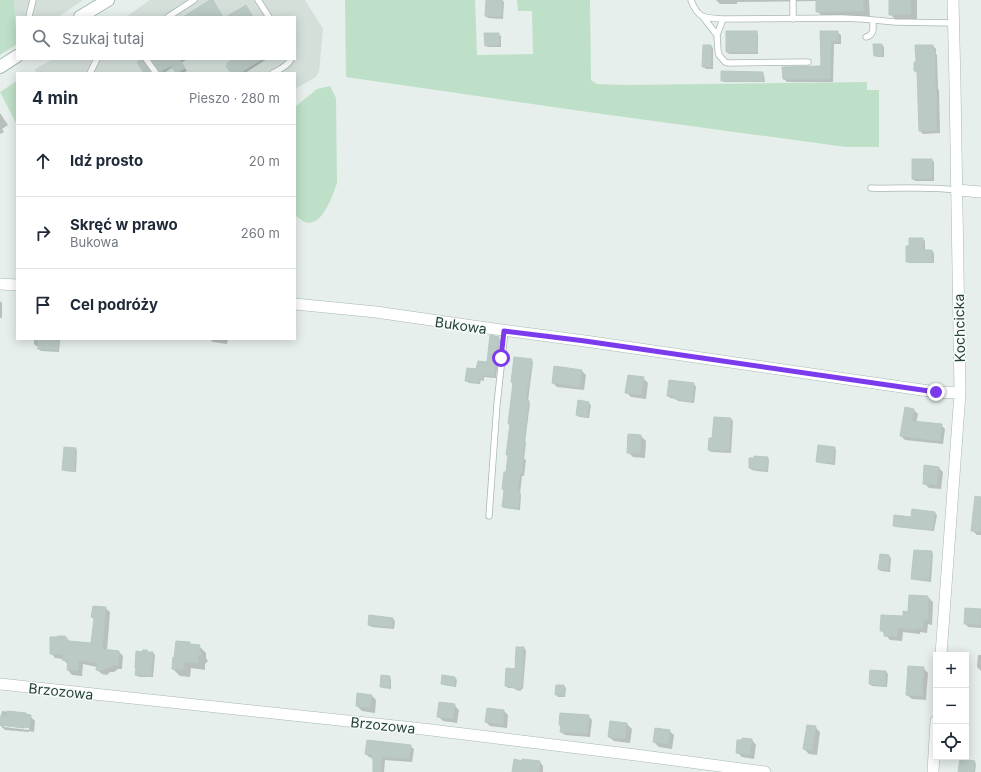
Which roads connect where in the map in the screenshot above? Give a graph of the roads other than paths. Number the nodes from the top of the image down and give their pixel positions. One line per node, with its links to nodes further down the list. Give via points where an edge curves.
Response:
1 (33, 0): 8 (lane)
2 (108, 0): 9 (main road)
3 (194, 0): 10 (lane)
4 (258, 0): 11 (lane)
5 (691, 0): 12 (lane, via 697,12)
6 (792, 0): 14 (lane)
7 (953, 0): 16 (street, Kochcicka)
8 (29, 16)
9 (82, 16)
10 (170, 16)
11 (268, 16)
12 (703, 17): 13 (lane); 17 (lane)
13 (724, 19): 14 (lane); 17 (lane)
14 (793, 19): 15 (lane)
15 (873, 20): 16 (lane); 18 (lane, via 872,33)
16 (953, 23): 29 (street, Kochcicka)
17 (717, 35): 23 (lane, via 718,51 728,63)
18 (866, 37)
19 (16, 57): 24 (main road)
20 (96, 60): 25 (lane)
21 (147, 60): 26 (lane)
22 (291, 60): 27 (lane)
23 (808, 62)
24 (0, 67)
25 (90, 72)
26 (155, 72)
27 (275, 72)
28 (871, 188): 29 (lane)
29 (957, 190): 30 (street); 35 (street, Kochcicka)
30 (981, 192)
31 (0, 284): 32 (street)
32 (16, 285)
33 (296, 304): 34 (street, Bukowa, via 376,312)
34 (504, 331): 35 (street, Bukowa, via 936,392); 36 (lane)
35 (960, 393): 37 (street, Kochcicka)
36 (489, 516)
37 (941, 652)
38 (0, 684): 40 (street, Brzozowa, via 431,730)
39 (936, 724): 41 (street)
40 (765, 772)
41 (933, 772)

